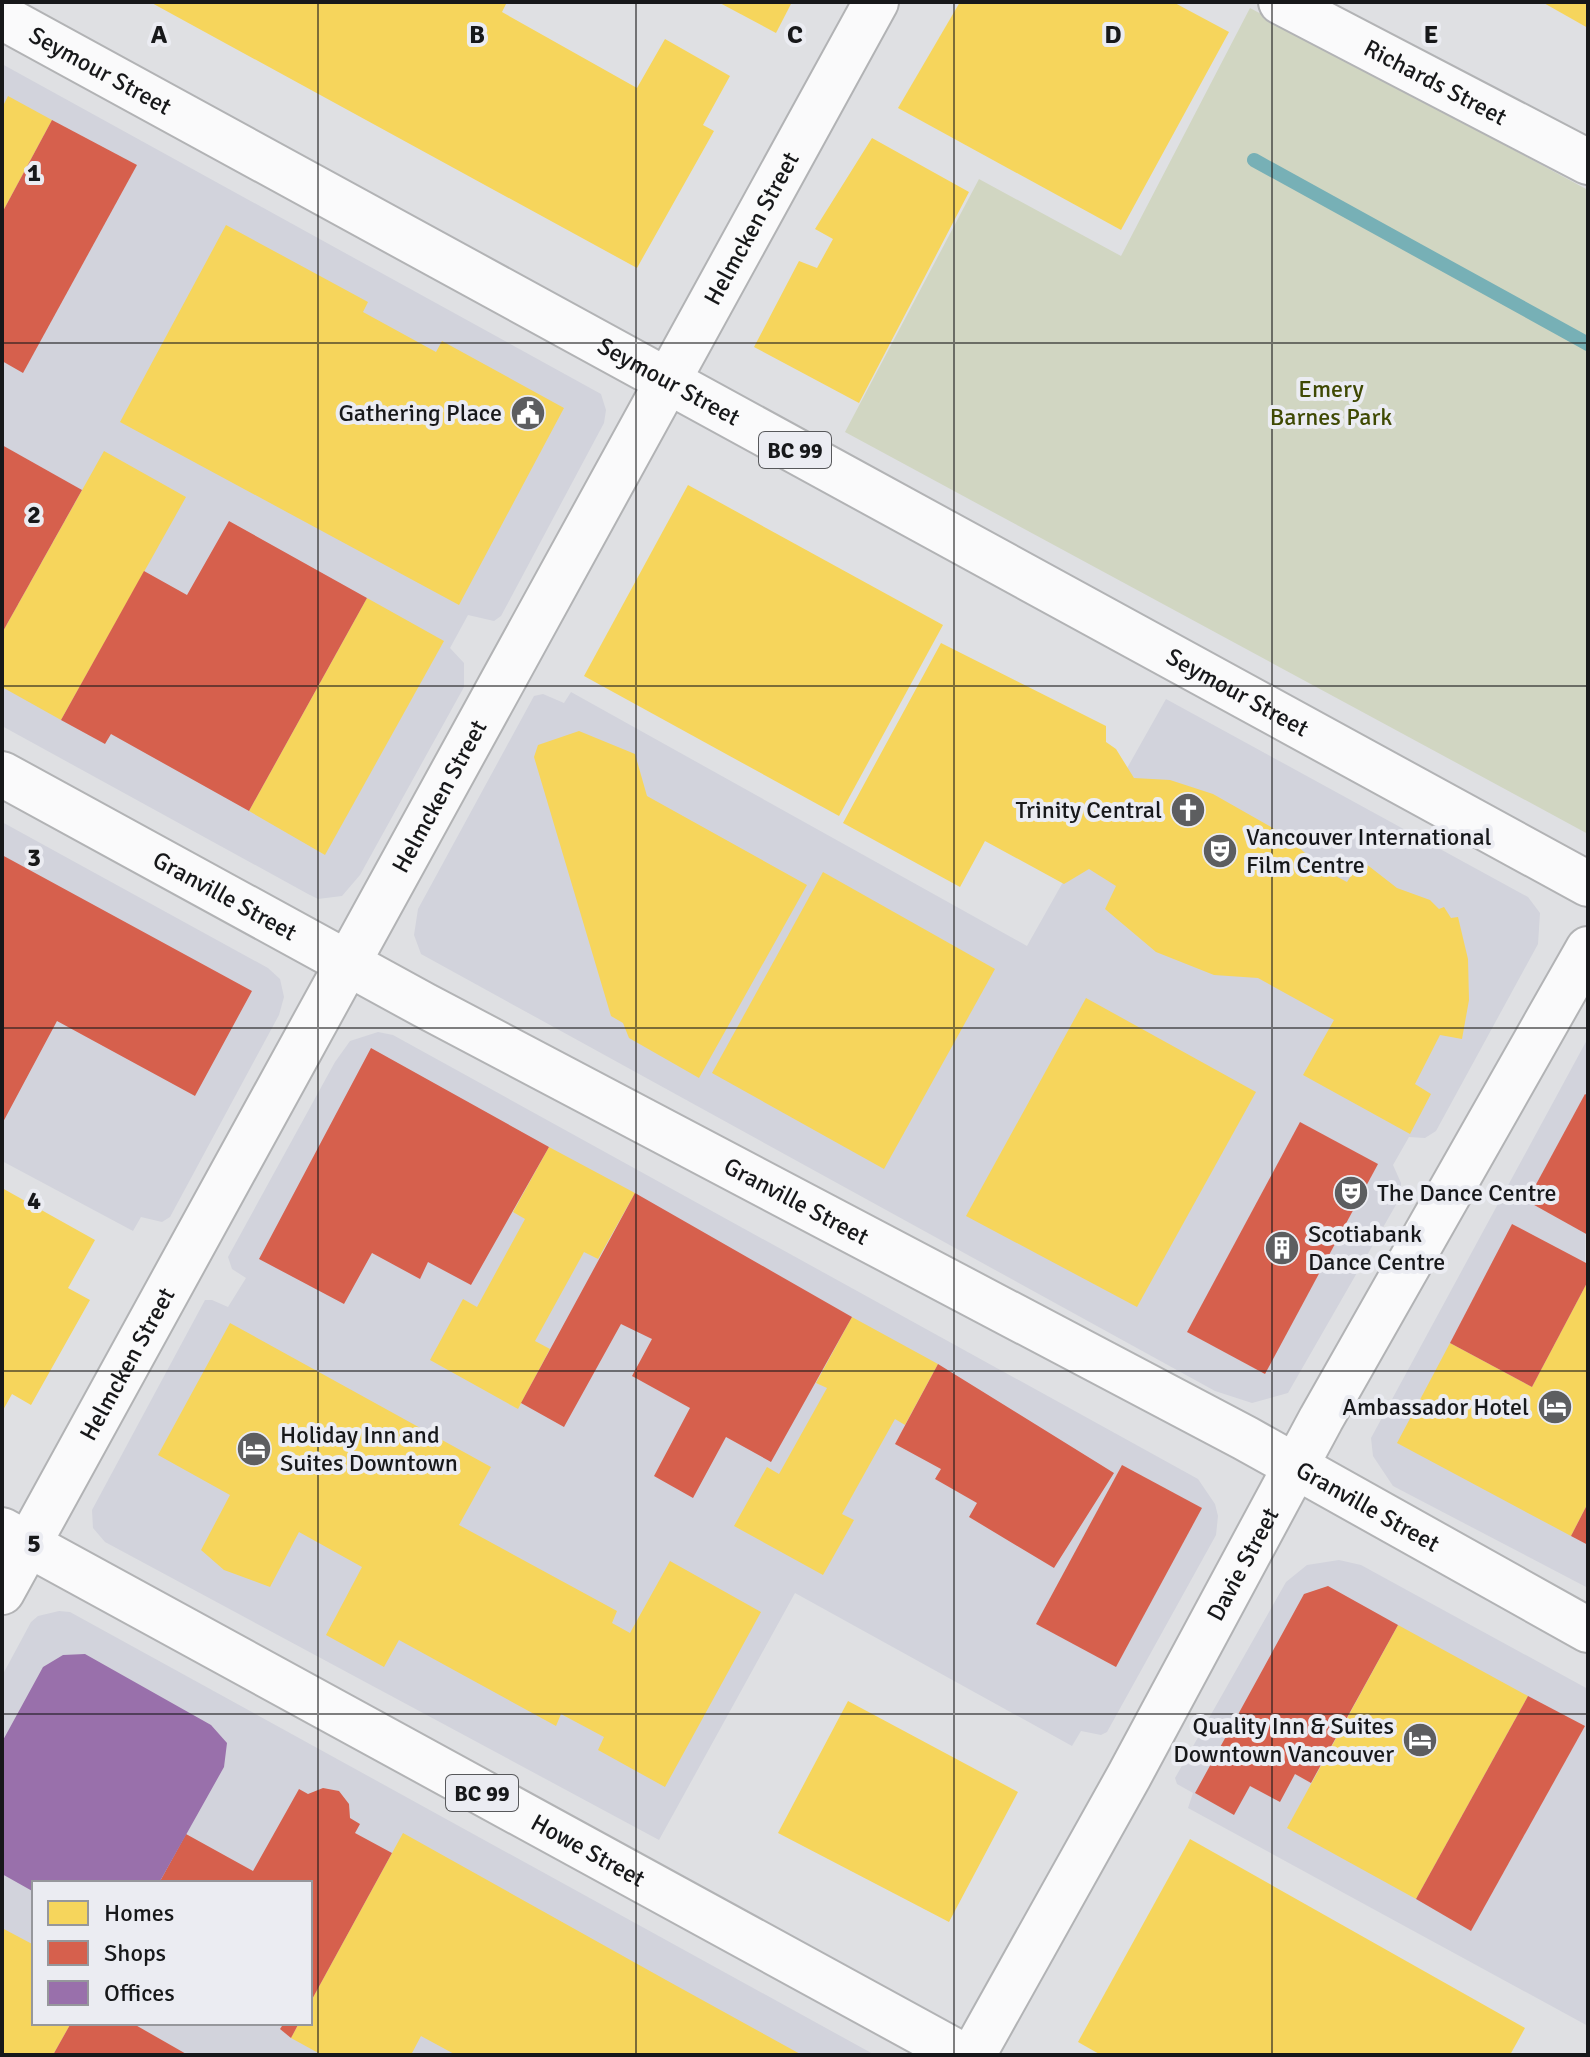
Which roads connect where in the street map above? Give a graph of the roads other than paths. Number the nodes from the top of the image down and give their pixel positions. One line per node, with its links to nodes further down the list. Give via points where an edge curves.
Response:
1 (876, 2): 5 (main road, Helmcken Street)
2 (1281, 2): 4 (main road, Richards Street)
3 (2, 17): 5 (main road, Seymour Street / BC 99)
4 (1588, 162)
5 (670, 382): 7 (main road, Seymour Street / BC 99); 9 (main road, Helmcken Street)
6 (2, 774): 9 (main road, Granville Street)
7 (1588, 884)
8 (1588, 949): 10 (main road, Davie Street)
9 (348, 964): 10 (main road, Granville Street); 11 (main road, Helmcken Street)
10 (1295, 1466): 13 (main road, Granville Street); 15 (main road, Davie Street)
11 (15, 1537): 12 (main road, Helmcken Street); 14 (main road, Howe Street / BC 99)
12 (2, 1592)
13 (1588, 1630)
14 (962, 2055)
15 (973, 2055)

